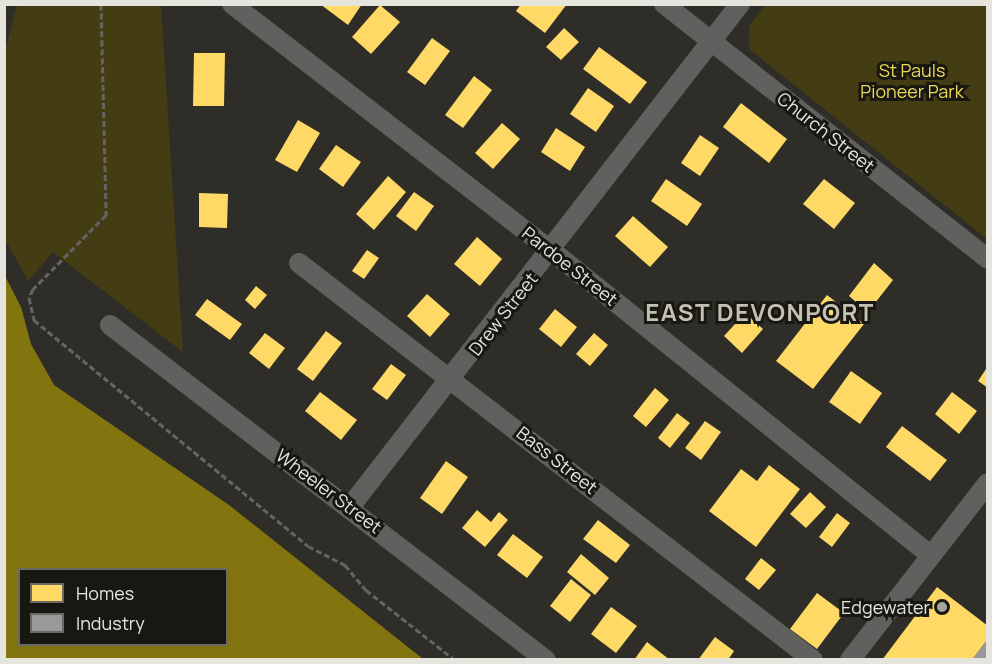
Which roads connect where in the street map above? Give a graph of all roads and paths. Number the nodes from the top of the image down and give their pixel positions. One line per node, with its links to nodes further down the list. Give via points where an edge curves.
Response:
1 (232, 4): 5 (street, Pardoe Street)
2 (664, 4): 4 (street, Church Street)
3 (740, 4): 4 (street, Drew Street)
4 (712, 42): 5 (street, Drew Street); 6 (street, Church Street)
5 (552, 251): 9 (street, Drew Street); 12 (street, Pardoe Street)
6 (987, 259)
7 (299, 263): 9 (street, Bass Street)
8 (111, 325): 11 (street, Wheeler Street)
9 (452, 379): 11 (street, Drew Street); 14 (street, Bass Street)
10 (987, 483): 12 (street)
11 (350, 507): 13 (street, Wheeler Street)
12 (931, 556): 15 (street)
13 (546, 660)
14 (813, 660)
15 (850, 660)

